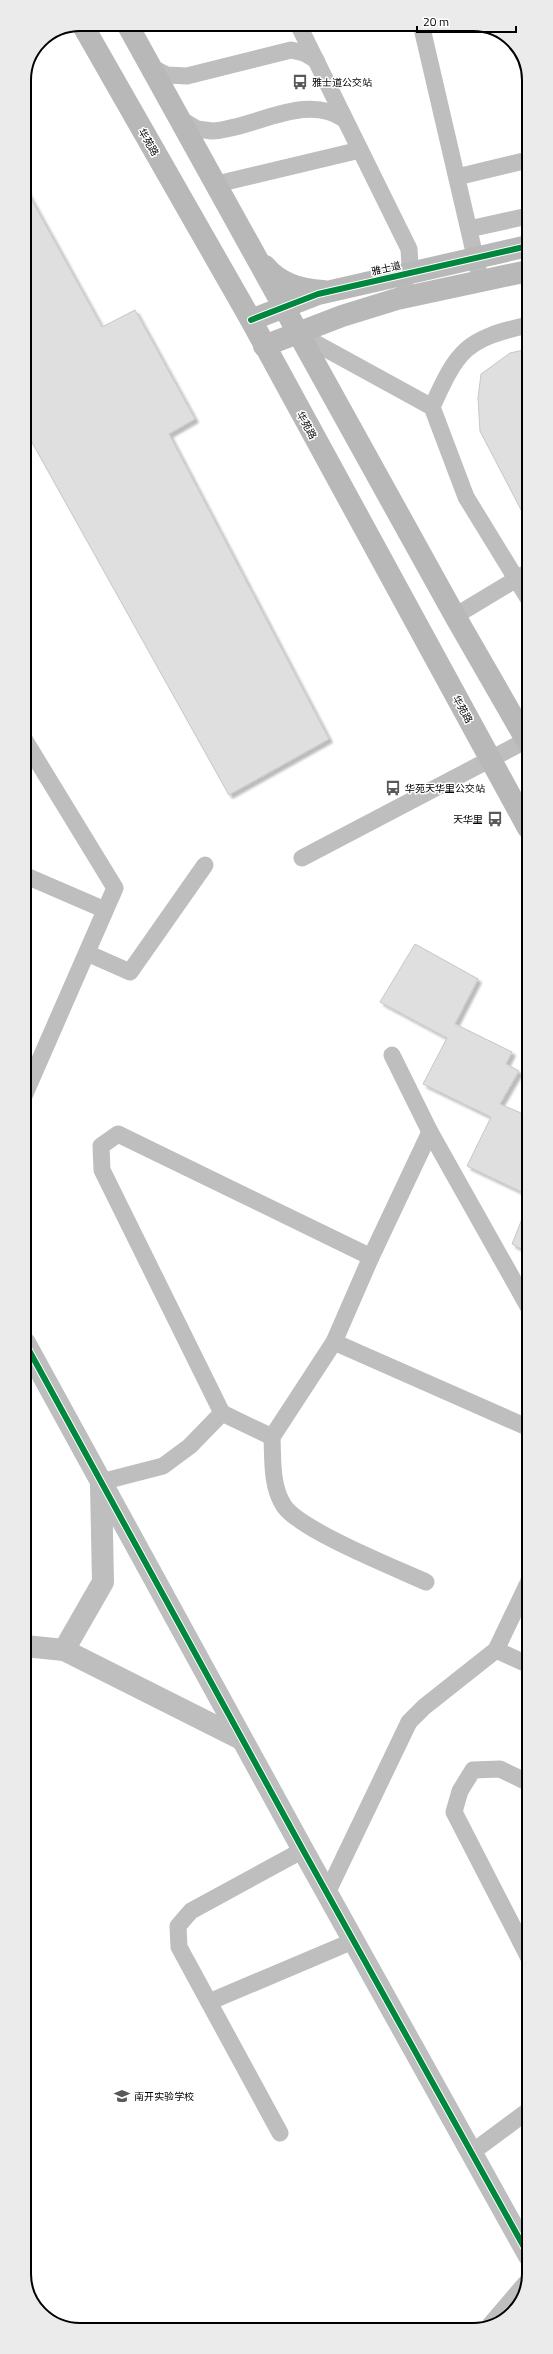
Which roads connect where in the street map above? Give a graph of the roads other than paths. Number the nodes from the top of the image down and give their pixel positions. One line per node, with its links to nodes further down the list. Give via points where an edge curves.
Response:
1 (86, 31): 20 (main road, 华苑路)
2 (131, 31): 6 (main road)
3 (302, 31): 5 (lane)
4 (423, 31): 11 (lane)
5 (316, 60): 6 (lane, via 304,53 291,50 187,76 167,75); 7 (lane)
6 (151, 67): 8 (main road)
7 (344, 119): 8 (lane, via 330,112 303,110 212,131 197,129); 9 (lane)
8 (182, 120): 12 (main road)
9 (360, 150): 12 (lane); 16 (lane)
10 (522, 161): 11 (lane)
11 (457, 177): 14 (lane)
12 (217, 184): 17 (main road)
13 (522, 217): 14 (lane)
14 (470, 229): 18 (lane)
15 (522, 247): 18 (main road, 雅士道)
16 (409, 249): 19 (lane, via 419,258); 22 (lane)
17 (254, 252): 24 (main road, via 268,270 286,283 310,291); 26 (main road)
18 (476, 258): 19 (main road, 雅士道); 23 (lane)
19 (439, 266): 22 (main road, 雅士道)
20 (221, 268): 26 (main road, via 238,285); 27 (main road, 华苑路)
21 (522, 272): 23 (main road, 雅士道)
22 (408, 274): 24 (main road, 雅士道); 25 (lane)
23 (481, 282): 25 (main road, 雅士道)
24 (329, 292): 26 (main road, 雅士道)
25 (397, 299): 26 (main road, 雅士道, via 342,316)
26 (285, 316): 27 (main road, 雅士道); 29 (main road, 雅士道); 30 (lane); 33 (main road)
27 (251, 320): 29 (main road, 华苑路)
28 (522, 326): 30 (lane, via 495,333 466,347 447,374)
29 (264, 346): 37 (main road, 华苑路)
30 (432, 407): 31 (lane, via 466,497)
31 (522, 575)
32 (522, 577): 33 (lane)
33 (455, 616): 34 (main road)
34 (522, 732)
35 (522, 744): 37 (lane)
36 (31, 750): 42 (lane, via 115,888)
37 (491, 760): 38 (main road, 华苑路); 39 (lane)
38 (522, 817)
39 (302, 858)
40 (205, 865): 43 (lane, via 130,972)
41 (31, 877): 42 (lane)
42 (105, 910): 43 (lane)
43 (87, 953): 45 (lane)
44 (392, 1055): 46 (lane)
45 (31, 1072)
46 (430, 1132): 47 (lane); 48 (lane)
47 (371, 1257): 49 (lane); 51 (lane, via 118,1134 101,1146 102,1170)
48 (522, 1297)
49 (334, 1342): 52 (lane); 53 (lane)
50 (31, 1359): 54 (street)
51 (222, 1413): 53 (lane); 54 (lane, via 190,1446 163,1466)
52 (522, 1425)
53 (272, 1437): 55 (lane, via 273,1476 284,1506 302,1524)
54 (101, 1482): 58 (street, via 103,1582); 61 (street)
55 (426, 1582)
56 (522, 1596): 59 (lane)
57 (31, 1647): 58 (street)
58 (64, 1650): 61 (street)
59 (496, 1650): 60 (lane); 64 (lane, via 409,1722)
60 (522, 1662)
61 (242, 1740): 63 (street)
62 (522, 1780): 66 (lane, via 500,1769 473,1770 460,1791 454,1812)
63 (303, 1850): 64 (street); 67 (lane, via 191,1911 178,1926 179,1947)
64 (326, 1893): 65 (street)
65 (353, 1941): 67 (lane); 70 (street)
66 (522, 1944)
67 (209, 2002): 69 (lane)
68 (522, 2115): 70 (lane)
69 (280, 2133)
70 (471, 2153): 71 (street)
71 (522, 2244)
72 (518, 2292): 73 (lane)
73 (498, 2315)

